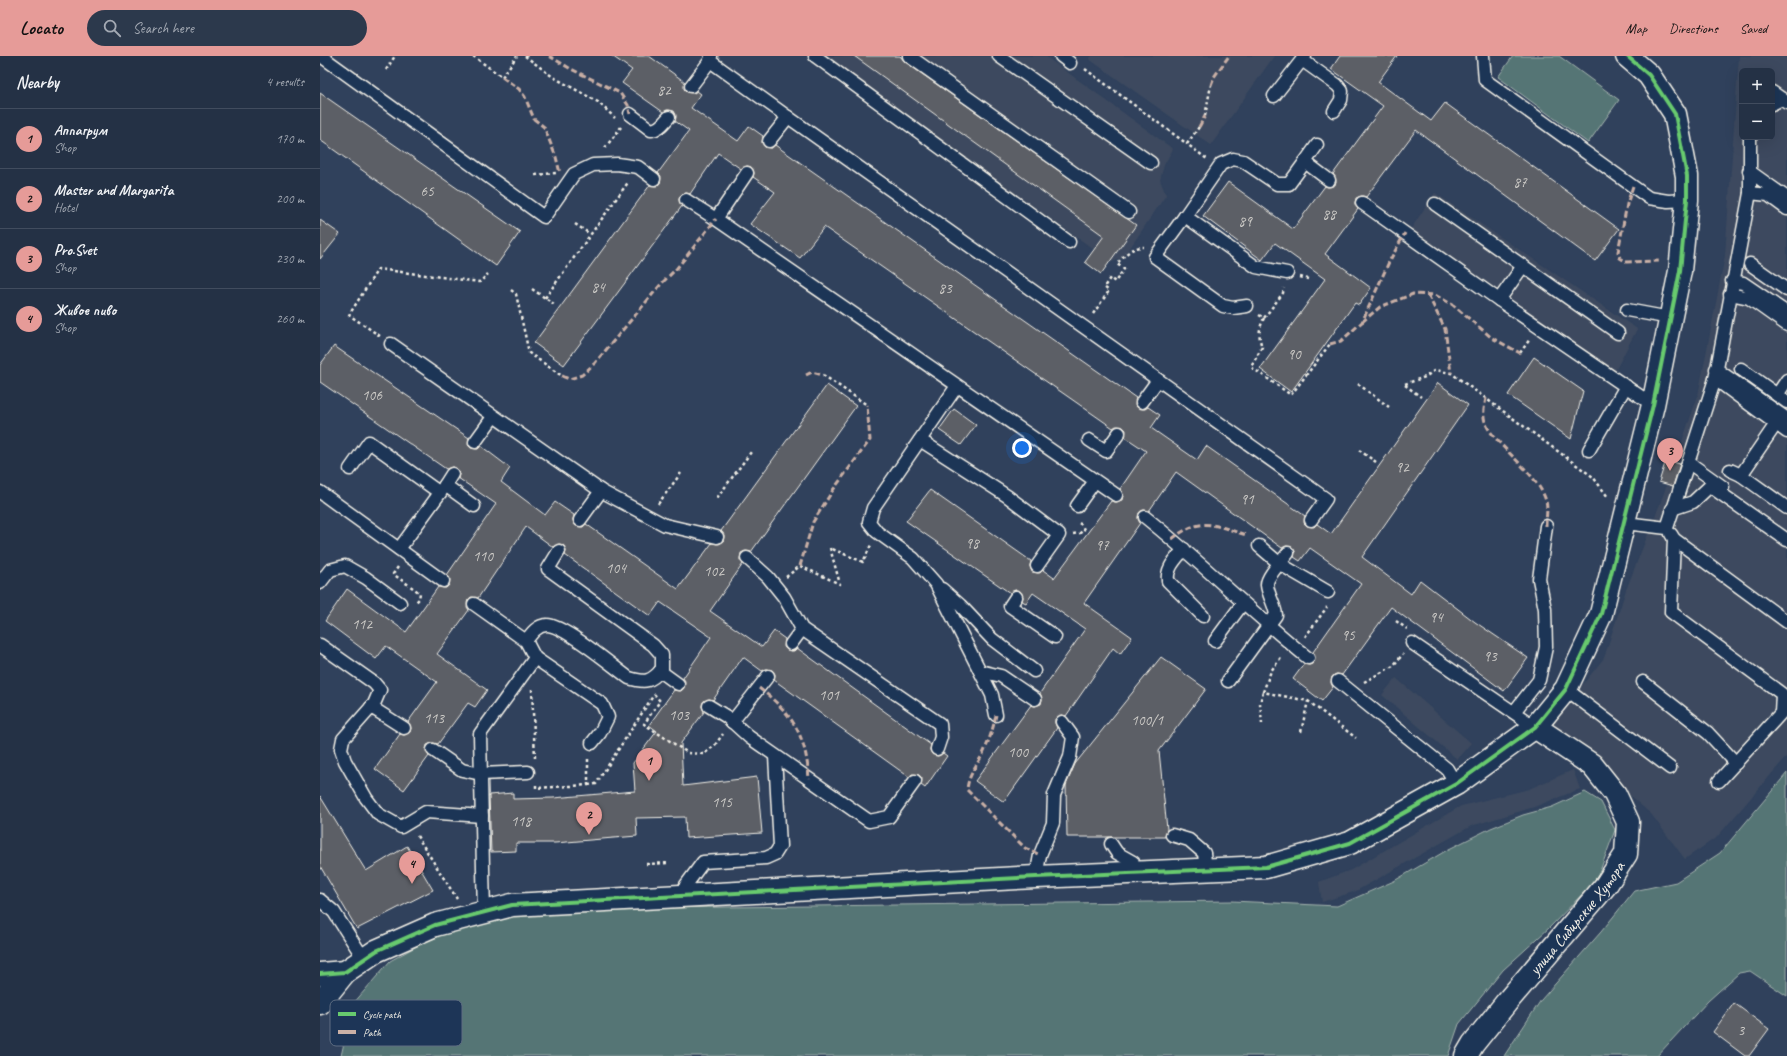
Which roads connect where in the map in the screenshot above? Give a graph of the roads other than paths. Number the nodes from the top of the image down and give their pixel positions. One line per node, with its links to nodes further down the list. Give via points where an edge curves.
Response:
1 (322, 56): 22 (lane, via 544,217 574,174 593,165 617,164 638,167)
2 (814, 56): 34 (lane)
3 (909, 56): 31 (lane)
4 (999, 56): 19 (lane)
5 (1482, 56): 27 (lane, via 1485,80 1650,198)
6 (1627, 56): 27 (street, via 1649,75 1675,114 1687,176)
7 (711, 58): 9 (lane); 14 (lane)
8 (1303, 58): 10 (lane); 11 (lane, via 1342,91 1341,100)
9 (691, 86)
10 (1274, 96)
11 (1334, 111)
12 (630, 114): 13 (lane, via 651,130 656,130)
13 (669, 116)
14 (788, 117): 16 (lane); 51 (lane)
15 (1750, 140): 20 (lane)
16 (769, 141)
17 (1317, 145): 18 (lane)
18 (1305, 162): 23 (lane); 32 (lane, via 1289,184 1276,184 1243,161 1233,159 1221,164)
19 (1151, 163)
20 (1749, 171): 24 (lane); 25 (lane)
21 (747, 173): 33 (lane)
22 (654, 178)
23 (1329, 180)
24 (1750, 193): 30 (lane, via 1768,195); 38 (lane)
25 (1787, 198)
26 (686, 200): 33 (lane)
27 (1687, 200): 45 (street, via 1680,271)
28 (1362, 203): 41 (lane)
29 (1435, 204): 36 (lane)
30 (1787, 209)
31 (1129, 212)
32 (1185, 216): 37 (lane, via 1256,267); 42 (lane, via 1155,257 1223,306)
33 (716, 219): 53 (lane)
34 (1070, 242)
35 (1750, 264): 39 (lane)
36 (1523, 266): 41 (lane); 47 (lane)
37 (1287, 273)
38 (1732, 281): 40 (lane); 44 (lane, via 1743,283)
39 (1787, 290)
40 (1730, 294): 46 (lane, via 1749,298); 50 (lane)
41 (1499, 300): 54 (lane)
42 (1247, 306)
43 (1627, 310): 45 (lane)
44 (1787, 313)
45 (1670, 318): 57 (street)
46 (1787, 325)
47 (1618, 333)
48 (391, 344): 58 (lane)
49 (1741, 369): 55 (lane)
50 (1716, 374): 59 (lane); 60 (lane); 67 (lane)
51 (1158, 380): 56 (lane); 81 (lane, via 1326,499)
52 (1787, 380): 55 (lane)
53 (957, 386): 63 (lane); 70 (lane)
54 (1626, 386): 57 (lane); 66 (lane)
55 (1782, 398)
56 (1142, 402)
57 (1653, 405): 82 (street)
58 (494, 417): 65 (lane); 72 (lane)
59 (1787, 419)
60 (1776, 424): 61 (lane); 77 (lane, via 1736,472)
61 (1787, 432)
62 (1119, 433): 64 (lane, via 1106,451)
63 (920, 440): 96 (lane, via 1007,496 1059,535); 99 (lane, via 873,508 869,522 877,532 913,558)
64 (1089, 440)
65 (475, 442)
66 (1589, 450)
67 (1688, 462): 78 (lane); 85 (lane)
68 (350, 469): 71 (lane, via 369,442)
69 (452, 474): 71 (lane)
70 (1095, 481): 74 (lane); 76 (lane)
71 (443, 489): 75 (lane); 91 (lane)
72 (601, 490): 80 (lane); 86 (lane, via 665,525)
73 (320, 492): 91 (lane)
74 (1116, 495)
75 (474, 506)
76 (1077, 506)
77 (1787, 508)
78 (1672, 509): 84 (lane); 88 (lane, via 1693,502 1710,486)
79 (1145, 516): 90 (lane)
80 (580, 520)
81 (1311, 520)
82 (1625, 523): 84 (lane); 125 (street, via 1601,614)
83 (1546, 526): 129 (lane, via 1539,579 1545,609 1546,648 1539,680)
84 (1666, 528): 87 (lane)
85 (1787, 532)
86 (717, 536)
87 (1674, 539): 106 (lane); 139 (lane, via 1671,612 1782,694 1781,713)
88 (1787, 540)
89 (1259, 546): 95 (lane)
90 (1184, 549): 103 (lane); 105 (lane, via 1170,567 1167,574 1168,582)
91 (399, 550): 97 (lane)
92 (559, 551): 117 (lane, via 548,569 653,644 662,655)
93 (1288, 553): 95 (lane)
94 (747, 558): 108 (lane, via 768,577 784,597)
95 (1280, 564): 100 (lane); 107 (lane, via 1267,584 1276,615)
96 (1037, 566)
97 (443, 581)
98 (320, 583): 102 (lane, via 330,570 345,566)
99 (936, 584): 118 (lane); 119 (lane, via 992,639)
100 (1328, 592)
101 (1016, 597): 109 (lane, via 1010,606)
102 (400, 603)
103 (1243, 603): 107 (lane); 111 (lane)
104 (474, 604): 110 (lane)
105 (1203, 616)
106 (1787, 622)
107 (1269, 626): 116 (lane); 121 (lane)
108 (802, 629): 113 (lane); 136 (lane, via 940,724 941,737)
109 (1056, 638)
110 (526, 641): 115 (lane); 117 (lane, via 537,628 547,625 562,629 629,678 640,682 653,679)
111 (1214, 641)
112 (320, 644): 128 (lane, via 380,690)
113 (791, 644)
114 (1409, 648): 129 (lane)
115 (535, 658): 135 (lane, via 602,704 608,717); 142 (lane, via 480,734)
116 (1308, 658)
117 (660, 671): 124 (lane)
118 (980, 671): 126 (lane, via 1001,676); 130 (lane, via 992,695)
119 (1034, 671)
120 (768, 676): 131 (lane)
121 (1228, 681)
122 (1338, 681): 145 (lane, via 1446,769)
123 (1643, 682): 139 (lane, via 1708,733)
124 (678, 684)
125 (1566, 690): 133 (street); 141 (lane)
126 (1035, 700)
127 (709, 706): 131 (lane)
128 (371, 707): 134 (lane); 146 (lane, via 343,739 341,749 366,798 378,814 401,827 426,812)
129 (1514, 712): 133 (lane)
130 (996, 715)
131 (732, 722): 138 (lane)
132 (1062, 722): 151 (lane, via 1073,737 1070,757 1054,795 1053,823 1040,855)
133 (1535, 727): 145 (street); 160 (street, улица Сибирские Хутора, via 1592,764 1615,794 1628,822 1626,854 1606,885 1506,1003)
134 (404, 728)
135 (592, 743)
136 (937, 749)
137 (433, 750): 142 (lane, via 462,770)
138 (775, 756): 143 (lane, via 869,821 889,816); 152 (lane, via 780,846 775,854 766,858 703,862)
139 (1736, 763): 144 (lane)
140 (531, 768): 142 (lane)
141 (1670, 768)
142 (481, 774): 146 (lane)
143 (915, 781)
144 (1719, 782)
145 (1456, 784): 149 (street, via 1350,843 1266,867)
146 (482, 816): 154 (lane)
147 (1172, 835): 149 (lane, via 1189,840 1204,853)
148 (1111, 844): 150 (lane, via 1118,853 1133,862)
149 (1206, 870): 150 (street)
150 (1135, 873): 151 (street)
151 (1036, 877): 152 (street)
152 (682, 895): 154 (street, via 512,905)
153 (320, 900): 155 (lane, via 334,912)
154 (484, 913): 155 (street, via 435,925)
155 (364, 959): 156 (street)
156 (345, 972): 157 (street); 159 (street)
157 (320, 974)
158 (320, 991): 159 (street)
159 (320, 1003)
160 (1466, 1056)

